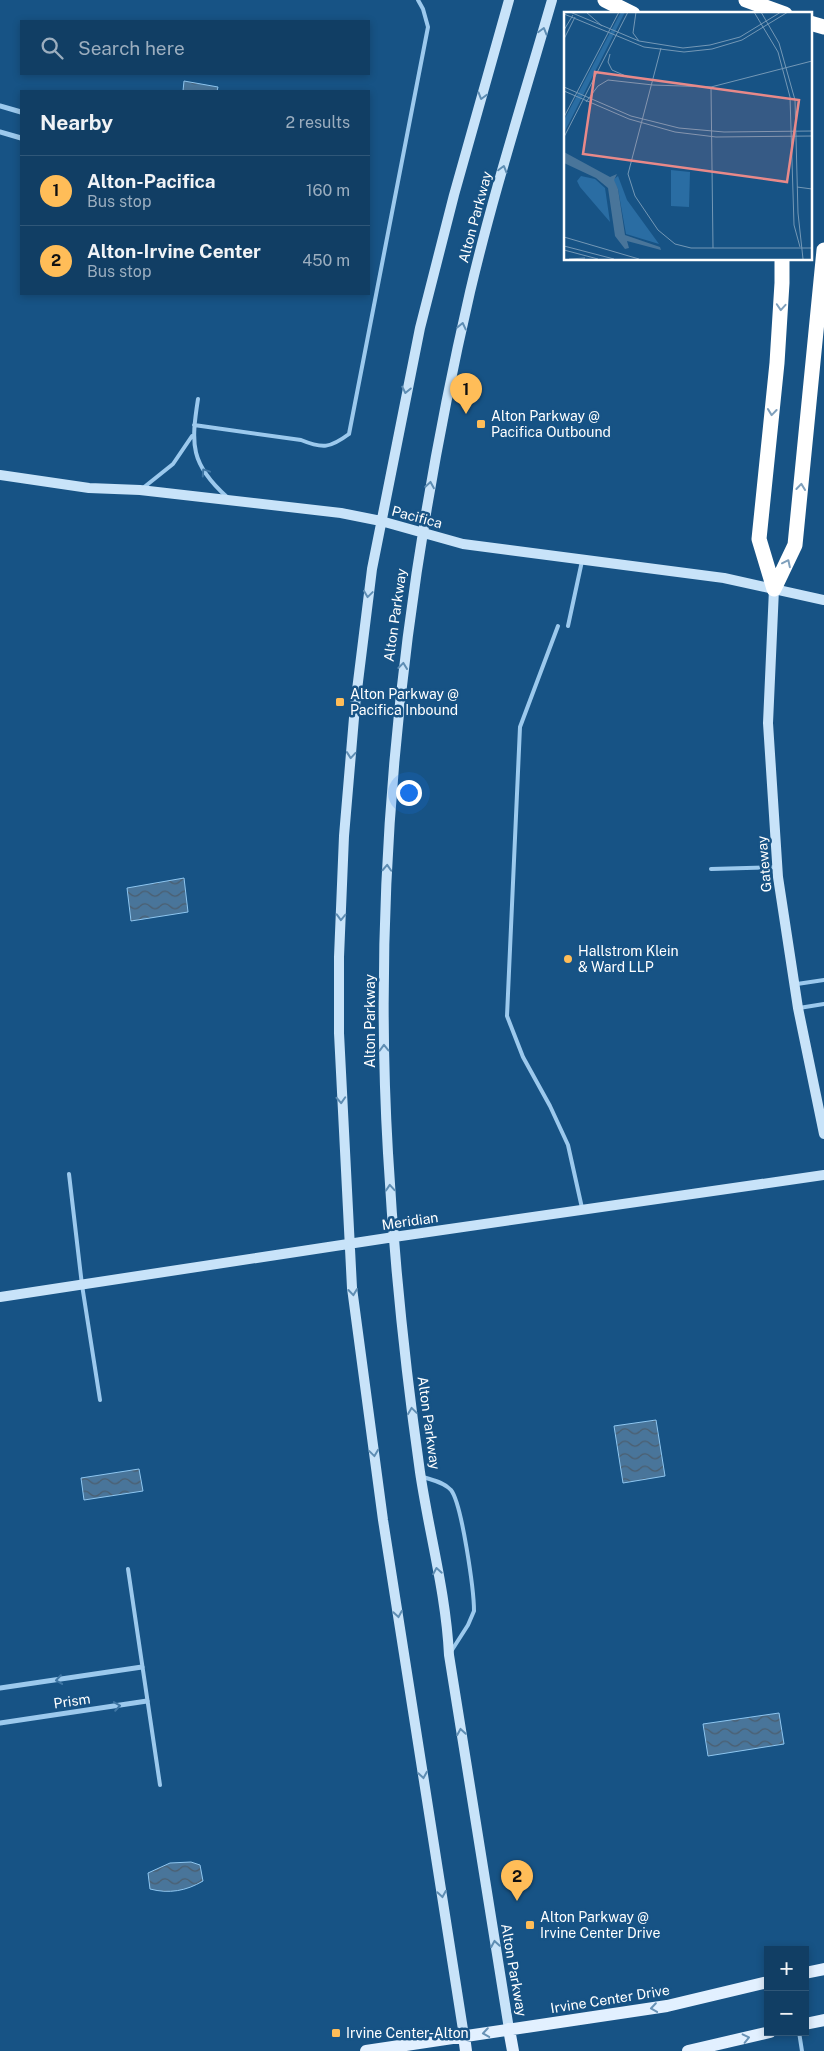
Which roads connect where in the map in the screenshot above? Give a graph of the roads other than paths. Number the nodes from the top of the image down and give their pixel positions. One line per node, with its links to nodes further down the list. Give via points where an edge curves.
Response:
1 (418, 0): 17 (lane, via 428,28 349,434 334,445 317,447 301,440)
2 (509, 0): 22 (main road, Alton Parkway, one-way to 22, via 420,328)
3 (552, 0): 23 (main road, Alton Parkway, one-way to 3, via 440,430 471,287)
4 (604, 0): 6 (highway)
5 (746, 0): 7 (highway)
6 (628, 12)
7 (779, 12)
8 (812, 24): 9 (highway)
9 (824, 28)
10 (0, 106): 11 (street)
11 (20, 112)
12 (0, 132): 13 (street)
13 (20, 138)
14 (824, 250): 25 (highway, one-way to 14, via 795,545)
15 (782, 260): 25 (highway, one-way to 25, via 777,363 759,539)
16 (198, 399): 17 (lane)
17 (194, 425): 18 (lane)
18 (192, 436): 20 (lane, via 172,464); 21 (lane, one-way to 18, via 214,486 198,461)
19 (0, 475): 20 (main road, Pacifica, via 89,488)
20 (140, 490): 21 (main road, Pacifica)
21 (230, 500): 22 (main road, Pacifica)
22 (381, 521): 23 (main road, Pacifica); 40 (main road, Alton Parkway, one-way to 40, via 358,673 342,879 338,1033)
23 (423, 534): 24 (main road, Pacifica, via 463,544); 39 (main road, Alton Parkway, one-way to 23, via 385,1097 386,887 399,697 413,584)
24 (582, 561): 25 (main road, Pacifica, via 724,578); 28 (lane)
25 (774, 589): 26 (main road, Pacifica); 29 (main road, Gateway, via 768,724)
26 (824, 600)
27 (558, 626): 38 (lane, via 520,727 507,1016 523,1057 568,1145)
28 (568, 626)
29 (777, 867): 30 (lane); 32 (main road, Gateway)
30 (710, 869)
31 (824, 980): 32 (lane)
32 (795, 984): 34 (main road, Gateway)
33 (824, 1004): 34 (lane)
34 (798, 1008): 35 (main road, Gateway)
35 (824, 1134)
36 (69, 1174): 41 (lane)
37 (824, 1175): 38 (main road, Meridian)
38 (582, 1210): 39 (main road, Meridian)
39 (394, 1237): 40 (main road, Meridian); 44 (main road, Alton Parkway, one-way to 39, via 405,1364)
40 (349, 1244): 41 (main road, Meridian); 59 (main road, Alton Parkway, one-way to 59, via 366,1398)
41 (82, 1284): 42 (main road, Meridian); 43 (lane)
42 (0, 1297)
43 (100, 1400)
44 (421, 1476): 46 (main road, Alton Parkway, one-way to 44, via 448,1629); 46 (lane, via 446,1485 452,1492 464,1540 474,1611)
45 (128, 1569): 47 (lane)
46 (449, 1655): 57 (main road, Alton Parkway, one-way to 46)
47 (142, 1667): 48 (street, Prism, one-way to 48); 49 (lane)
48 (0, 1688)
49 (147, 1701): 50 (street, Prism, one-way to 49); 51 (lane)
50 (0, 1723)
51 (160, 1785)
52 (824, 1969): 53 (main road)
53 (809, 1972)
54 (764, 1983): 57 (main road, Irvine Center Drive, one-way to 57, via 667,2006)
55 (824, 2020): 56 (main road)
56 (809, 2023)
57 (509, 2029): 59 (main road, Irvine Center Drive, one-way to 59); 63 (main road, Alton Parkway)
58 (764, 2033): 64 (main road, one-way to 58)
59 (464, 2036): 61 (main road, Irvine Center Drive); 62 (main road, Alton Parkway)
60 (800, 2036): 65 (lane)
61 (366, 2051)
62 (466, 2051)
63 (513, 2051)
64 (688, 2051)
65 (802, 2051)

